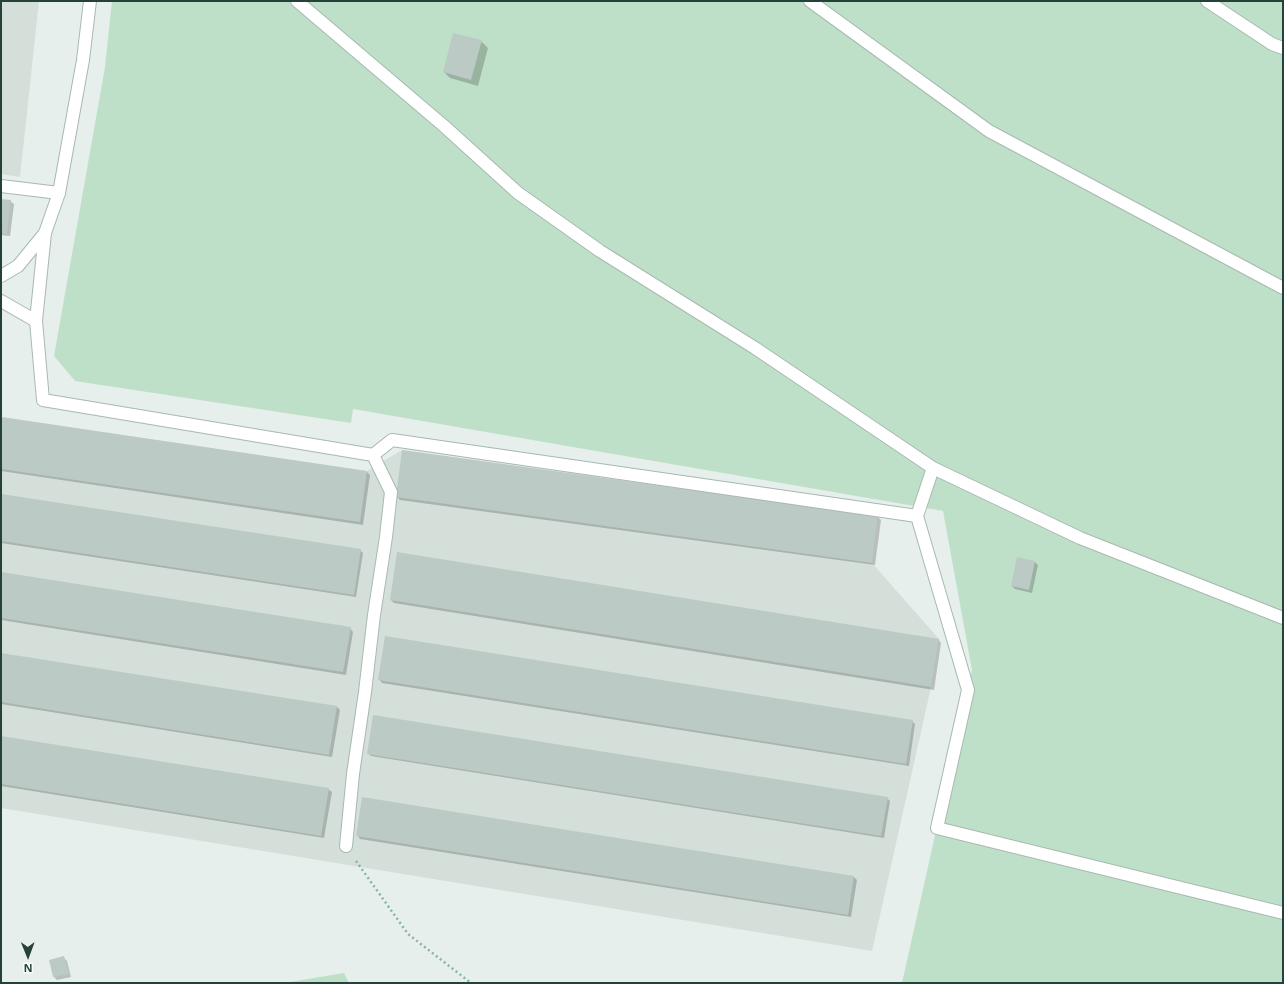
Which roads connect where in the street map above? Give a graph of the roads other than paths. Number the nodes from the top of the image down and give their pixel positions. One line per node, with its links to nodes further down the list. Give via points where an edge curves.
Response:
1 (90, 1): 7 (street, via 83,60)
2 (297, 1): 14 (street, via 444,126 518,193 600,251 755,348)
3 (810, 1): 10 (street, via 990,131)
4 (1207, 1): 5 (street, via 1272,44)
5 (1283, 48)
6 (1, 186): 7 (street)
7 (59, 193): 8 (street)
8 (45, 234): 9 (street, via 18,266); 12 (street)
9 (1, 276)
10 (1283, 288)
11 (1, 301): 12 (street)
12 (36, 321): 13 (street, via 43,400)
13 (373, 455): 15 (street, via 392,440); 17 (street, via 391,492 353,774)
14 (934, 468): 15 (street); 16 (street, via 1080,538)
15 (917, 516): 18 (street, via 968,690 937,828)
16 (1283, 618)
17 (346, 846)
18 (1283, 913)

